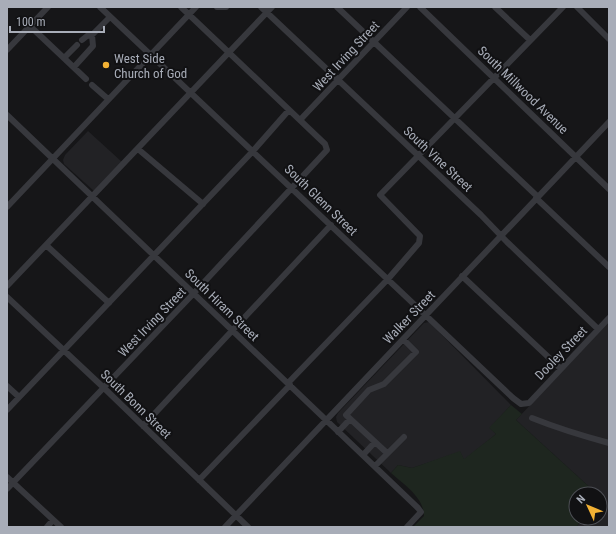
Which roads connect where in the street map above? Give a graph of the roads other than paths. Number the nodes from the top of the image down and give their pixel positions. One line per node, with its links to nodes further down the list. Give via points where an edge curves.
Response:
1 (48, 7): 18 (street)
2 (100, 7): 17 (street, South Glenn Street)
3 (181, 7): 16 (street)
4 (196, 7): 16 (street)
5 (216, 7): 6 (street)
6 (226, 7)
7 (261, 7): 15 (street, South Vine Street)
8 (272, 7): 15 (street)
9 (338, 7): 23 (street)
10 (407, 7): 23 (street, West Irving Street)
11 (420, 7): 30 (street, South Millwood Avenue)
12 (495, 7): 22 (street)
13 (563, 7): 22 (street)
14 (577, 7): 20 (street)
15 (267, 13): 26 (street); 32 (street, South Vine Street)
16 (188, 15): 26 (street); 27 (street)
17 (110, 17): 19 (street); 27 (street, South Glenn Street)
18 (30, 26): 25 (street); 28 (street)
19 (92, 35): 21 (street); 29 (street, via 93,46)
20 (609, 39)
21 (82, 40)
22 (530, 40): 30 (street)
23 (374, 42): 32 (street, West Irving Street); 38 (street)
24 (77, 44): 28 (street)
25 (7, 50)
26 (229, 53): 34 (street); 36 (street)
27 (151, 55): 34 (street, South Glenn Street); 35 (street)
28 (64, 58): 29 (street)
29 (74, 67): 31 (street)
30 (494, 78): 38 (street); 44 (street, South Millwood Avenue)
31 (86, 79)
32 (339, 80): 39 (street, West Irving Street); 43 (street, South Vine Street)
33 (92, 85): 35 (street)
34 (191, 93): 41 (street); 42 (street, South Glenn Street)
35 (108, 100): 45 (street)
36 (290, 110): 39 (street); 42 (street)
37 (7, 115): 45 (street, South Hiram Street)
38 (455, 118): 43 (street); 49 (street)
39 (300, 120): 46 (street, West Irving Street, via 325,144 327,150)
40 (609, 122): 44 (street, Walker Street)
41 (138, 149): 48 (street); 50 (street)
42 (253, 151): 46 (street, South Glenn Street); 50 (street)
43 (419, 156): 53 (street, South Vine Street); 58 (street, via 380,195 420,236 419,244)
44 (576, 157): 47 (street, South Millwood Avenue); 49 (street, Walker Street)
45 (52, 158): 48 (street, South Hiram Street); 51 (street)
46 (292, 188): 52 (street, South Glenn Street); 60 (street, West Irving Street)
47 (609, 189)
48 (92, 196): 54 (street); 55 (street, South Hiram Street)
49 (537, 198): 53 (street, Walker Street); 56 (street)
50 (203, 204): 55 (street)
51 (7, 207)
52 (331, 225): 58 (street, South Glenn Street); 66 (street)
53 (501, 236): 57 (street, Walker Street); 65 (street, South Vine Street)
54 (46, 246): 59 (street); 62 (street)
55 (154, 255): 60 (street, South Hiram Street); 62 (street)
56 (609, 267)
57 (462, 276): 63 (street, Walker Street); 69 (street)
58 (388, 279): 63 (street, South Glenn Street); 71 (street)
59 (7, 286)
60 (194, 293): 66 (street, South Hiram Street); 73 (street, West Irving Street)
61 (7, 297): 68 (street, South Bonn Street)
62 (109, 303): 68 (street)
63 (425, 315): 67 (street, Walker Street); 76 (street, South Glenn Street, via 513,398 521,404)
64 (609, 318): 65 (street, Dooley Street)
65 (598, 329): 69 (street, Dooley Street)
66 (233, 330): 71 (street, South Hiram Street); 81 (street)
67 (403, 339): 70 (street, Walker Street); 74 (street, via 416,352 384,384)
68 (64, 350): 73 (street, South Bonn Street); 75 (street)
69 (561, 369): 76 (street, Dooley Street)
70 (365, 379): 74 (street); 80 (street, Walker Street)
71 (289, 384): 80 (street, South Hiram Street); 90 (street)
72 (7, 386): 75 (street)
73 (104, 388): 81 (street, South Bonn Street); 91 (street, West Irving Street)
74 (374, 388): 79 (street, via 369,390 346,415)
75 (19, 398): 77 (street)
76 (528, 403)
77 (7, 410)
78 (532, 418): 85 (street)
79 (350, 419): 82 (street); 84 (street)
80 (326, 420): 82 (street, South Hiram Street); 93 (street, Walker Street)
81 (143, 426): 90 (street, South Bonn Street)
82 (338, 432): 87 (street, South Hiram Street)
83 (404, 437): 86 (street)
84 (375, 442): 86 (street); 87 (street)
85 (609, 443)
86 (387, 453): 88 (street)
87 (363, 455): 88 (street, South Hiram Street)
88 (375, 466): 99 (street, South Hiram Street, via 421,512)
89 (7, 477): 91 (street)
90 (199, 480): 93 (street, South Bonn Street)
91 (13, 482): 92 (street, West Irving Street); 94 (street)
92 (7, 489)
93 (236, 515): 97 (street, Walker Street); 98 (street, South Bonn Street)
94 (54, 520): 95 (street); 96 (street)
95 (47, 527)
96 (61, 527)
97 (224, 527)
98 (248, 527)
99 (407, 527)

